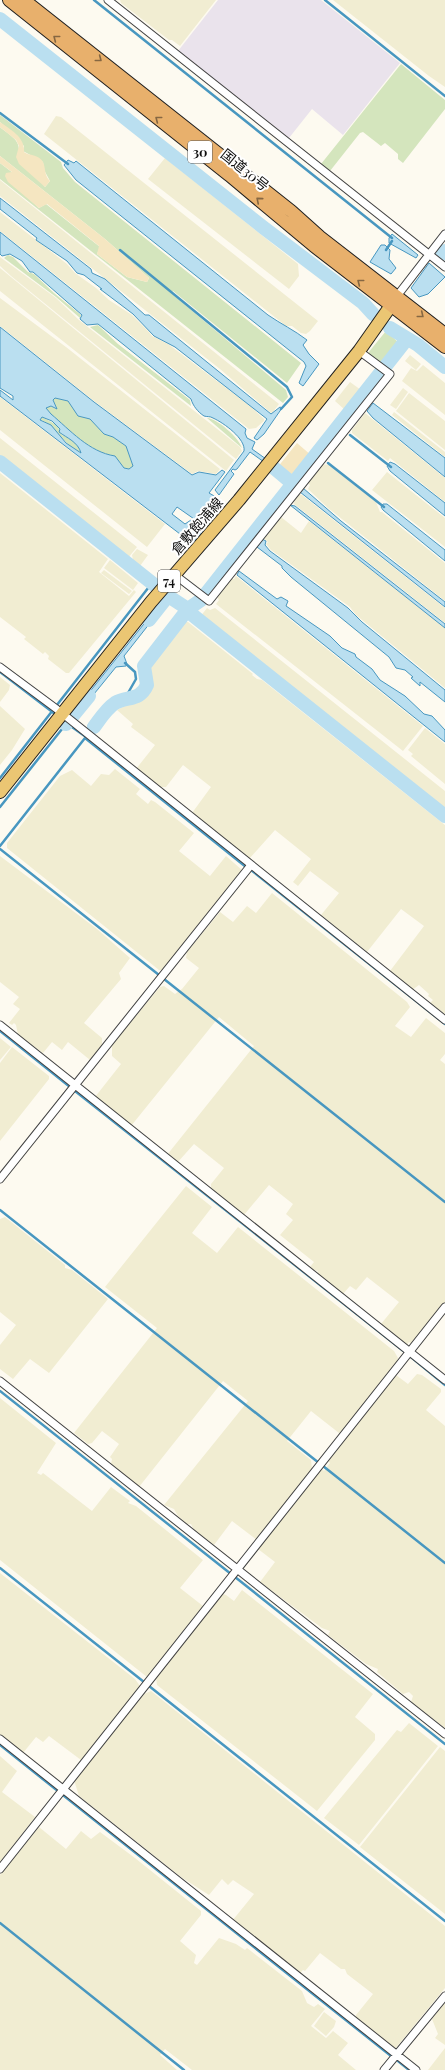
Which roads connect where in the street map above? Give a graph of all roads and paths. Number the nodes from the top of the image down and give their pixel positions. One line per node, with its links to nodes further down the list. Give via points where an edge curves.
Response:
1 (9, 0): 7 (highway, 国道30号 / 30, one-way to 1)
2 (24, 0): 7 (highway, 国道30号 / 30, one-way to 7, via 291,211)
3 (108, 0): 5 (street)
4 (445, 234): 5 (street)
5 (428, 254): 6 (street); 7 (street)
6 (444, 264)
7 (394, 301): 8 (highway, 国道30号 / 30, one-way to 8); 9 (highway, 国道30号 / 30); 10 (main road, 倉敷飽浦線 / 74)
8 (445, 334)
9 (445, 347)
10 (359, 351): 11 (main road, 倉敷飽浦線 / 74); 11 (street, via 390,374 209,601)
11 (175, 575): 13 (main road, 倉敷飽浦線 / 74)
12 (0, 666): 13 (street)
13 (62, 714): 14 (main road, 倉敷飽浦線 / 74); 15 (street)
14 (0, 792)
15 (251, 865): 16 (street); 18 (street)
16 (445, 1020)
17 (0, 1025): 18 (street)
18 (75, 1085): 19 (street); 21 (street)
19 (0, 1179)
20 (445, 1307): 21 (street)
21 (410, 1352): 22 (street); 24 (street)
22 (445, 1380)
23 (0, 1381): 24 (street)
24 (238, 1569): 25 (street); 27 (street)
25 (445, 1734)
26 (0, 1739): 27 (street)
27 (61, 1792): 28 (street); 30 (street)
28 (0, 1869)
29 (445, 1996): 30 (street)
30 (396, 2055): 31 (street); 32 (street)
31 (384, 2070)
32 (416, 2070)

